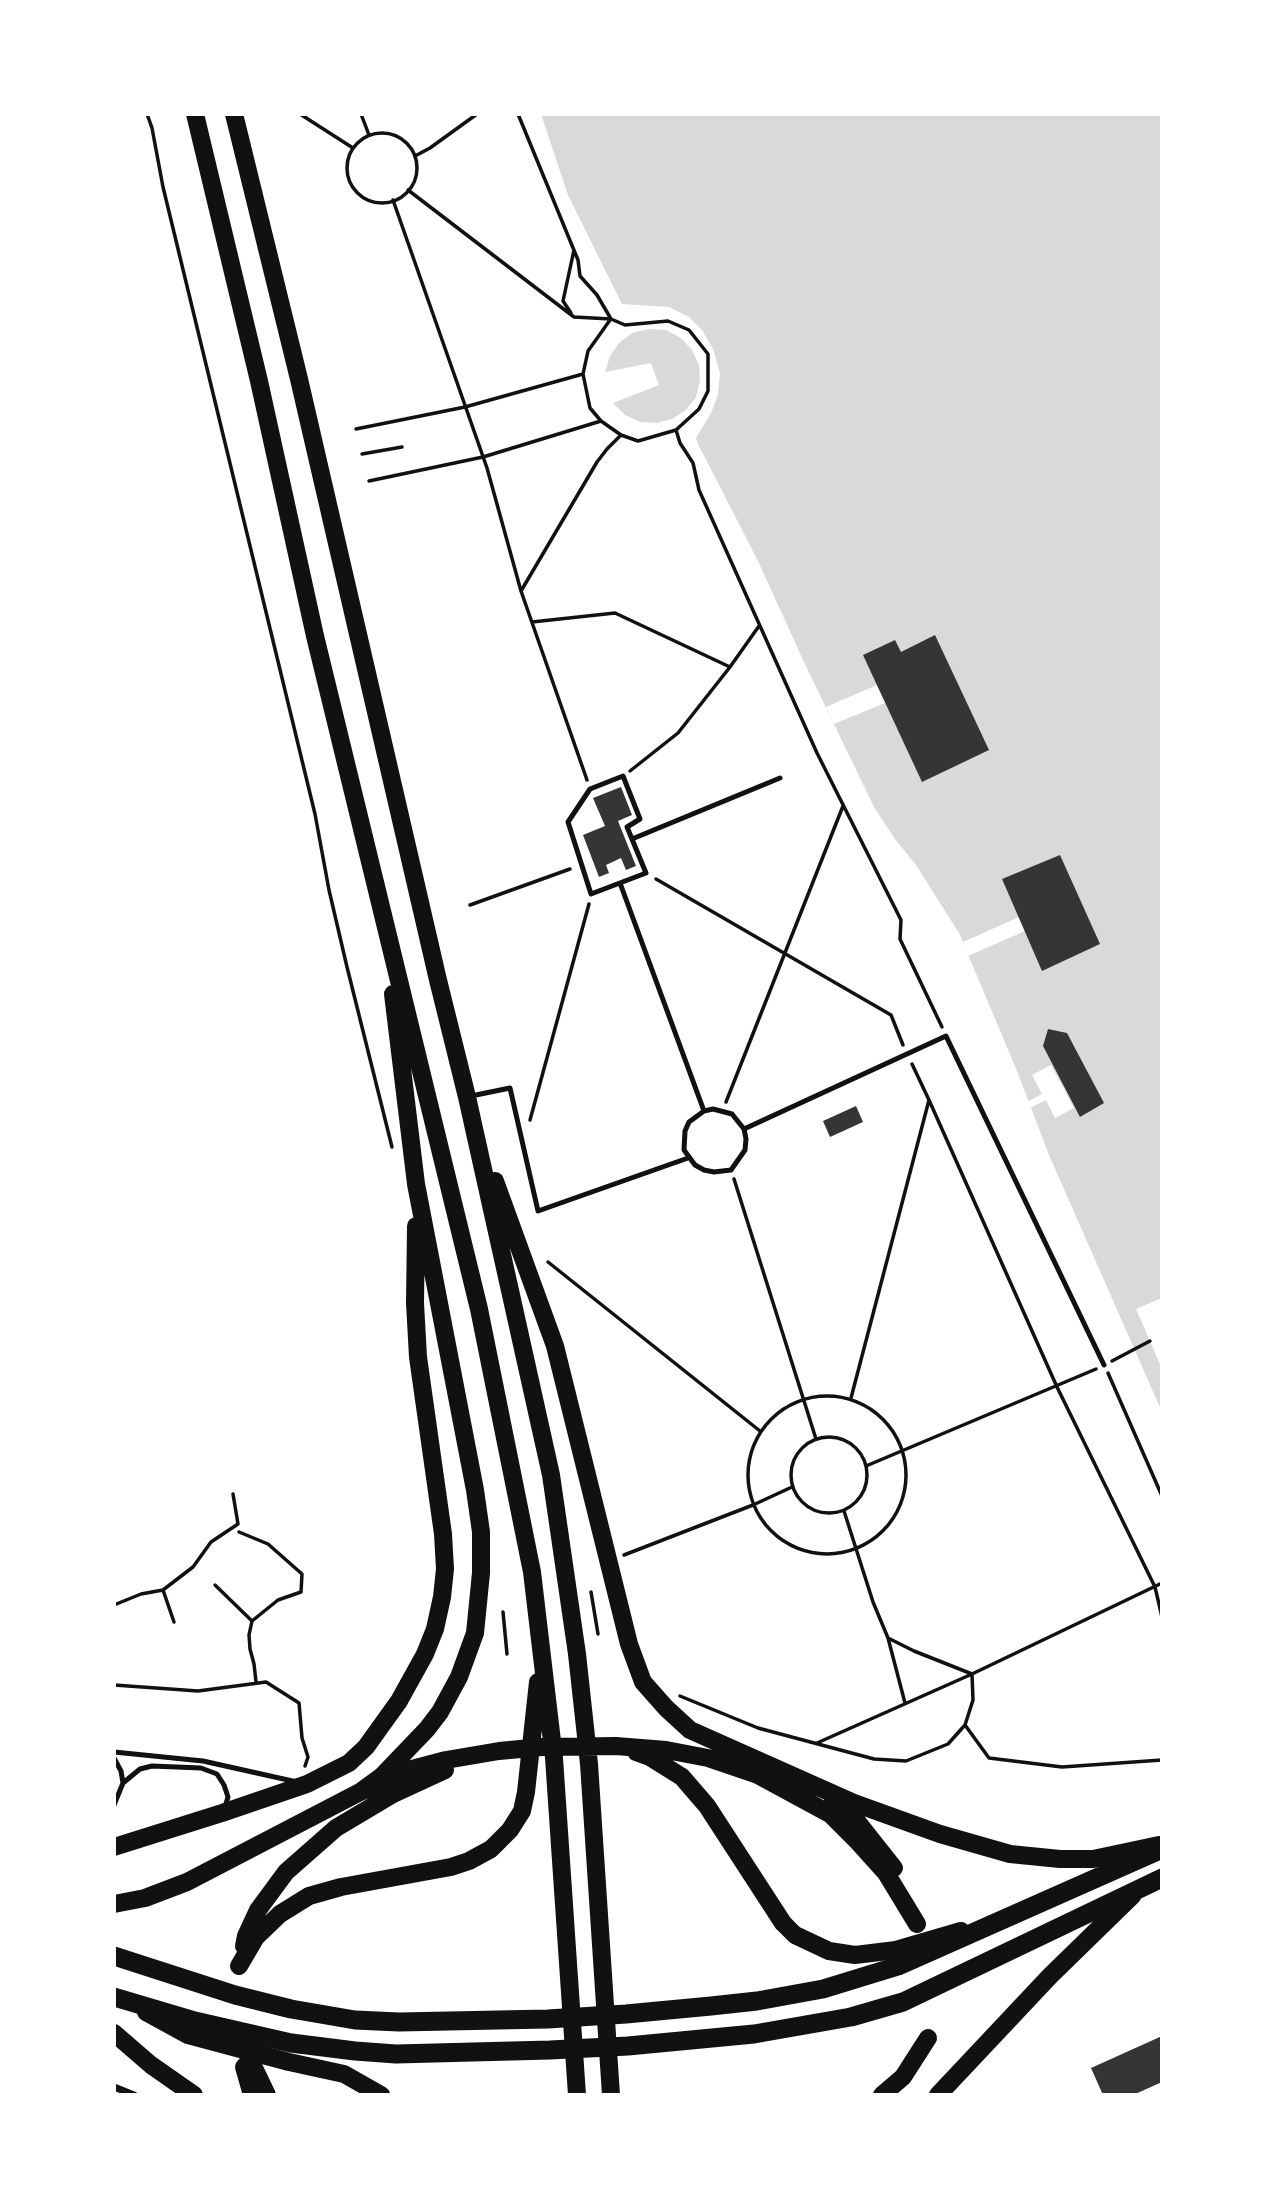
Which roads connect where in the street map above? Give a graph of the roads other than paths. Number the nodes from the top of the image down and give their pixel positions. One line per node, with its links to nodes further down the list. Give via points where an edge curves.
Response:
1 (195, 114): 6 (main road)
2 (234, 114): 7 (main road)
3 (779, 778): 4 (lane)
4 (632, 839): 5 (lane, via 646,873); 5 (lane, via 627,827 640,819 623,776 590,789 568,822 592,894)
5 (620, 883): 8 (lane)
6 (387, 936): 12 (main road); 14 (main road, via 479,1309 532,1572)
7 (467, 1097): 9 (main road); 11 (lane, via 510,1088 538,1210)
8 (704, 1111): 10 (lane, via 723,1110); 11 (lane, via 685,1131)
9 (471, 1115): 21 (main road, via 555,1346 629,1644 643,1682 690,1730); 42 (main road, via 541,1429 565,1568 589,1764)
10 (744, 1129): 11 (lane, via 745,1150 731,1170 704,1170); 13 (lane, via 946,1035)
11 (688, 1158)
12 (416, 1184): 19 (main road, via 418,1357 443,1534 442,1597 425,1654 399,1702 366,1747 349,1763); 22 (main road, via 475,1490 481,1532 479,1609 460,1677 440,1712 404,1755)
13 (1104, 1365)
14 (542, 1651): 16 (main road, via 526,1792 522,1811 510,1830 491,1849 451,1867 309,1896 279,1914 256,1937 239,1966 258,1910 286,1872 336,1828 436,1773); 36 (main road, via 554,1758)
15 (616, 1746): 16 (main road); 21 (main road, via 708,1758 758,1775 830,1814 886,1873 917,1924 887,1856 856,1820); 31 (main road, via 650,1757 682,1777 795,1935 830,1951)
16 (499, 1751): 22 (main road, via 412,1769)
17 (114, 1752): 19 (lane, via 203,1760)
18 (114, 1758): 20 (lane)
19 (306, 1777): 24 (main road)
20 (123, 1783): 23 (lane); 24 (lane, via 152,1766 201,1768 217,1774 224,1784 228,1797)
21 (814, 1786): 25 (main road, via 940,1834 1010,1854 1093,1859)
22 (360, 1791): 29 (main road, via 187,1882)
23 (114, 1805)
24 (222, 1813): 26 (main road)
25 (1162, 1846): 31 (highway, via 1007,1919)
26 (114, 1847)
27 (1162, 1878): 28 (highway)
28 (1138, 1890): 34 (highway, via 902,2002 799,2028 550,2050); 45 (main road)
29 (114, 1904)
30 (114, 1956): 31 (highway, via 195,1984 291,2009 400,2022 626,2014 784,1997 823,1989)
31 (897, 1958)
32 (118, 1998): 34 (highway, via 192,2028)
33 (114, 2033): 38 (main road)
34 (290, 2052): 41 (main road)
35 (114, 2087): 37 (street)
36 (577, 2094)
37 (134, 2095)
38 (194, 2095)
39 (252, 2095): 40 (main road, via 240,2040)
40 (267, 2095)
41 (381, 2095)
42 (611, 2095)
43 (883, 2095): 44 (main road, via 904,2077 929,2038)
44 (905, 2095)
45 (938, 2095)

